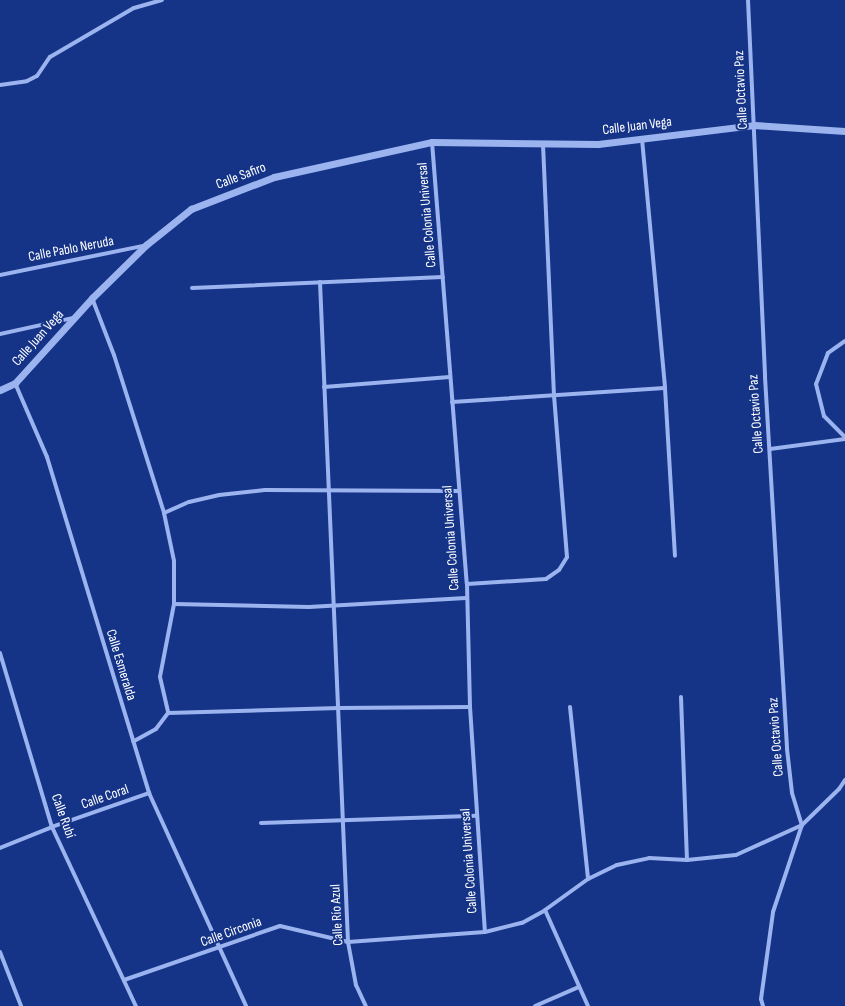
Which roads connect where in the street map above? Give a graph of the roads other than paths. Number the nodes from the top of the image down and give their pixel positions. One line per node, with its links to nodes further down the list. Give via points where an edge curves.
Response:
1 (162, 0): 3 (street, via 134,8 50,56 38,76 27,81)
2 (748, 0): 4 (street, Calle Octavio Paz)
3 (0, 85)
4 (754, 125): 5 (street, Calle Juan Vega); 6 (street, Calle Juan Vega); 26 (street, Calle Octavio Paz)
5 (845, 131)
6 (642, 139): 8 (street, Calle Juan Vega, via 598,144); 21 (street)
7 (432, 142): 8 (street, Calle Juan Vega); 9 (street, Calle Safiro, via 274,177 192,209); 11 (street, Calle Colonia Universal)
8 (542, 145): 23 (street)
9 (146, 245): 10 (street, Calle Pablo Neruda); 14 (street, Calle Safiro)
10 (0, 275)
11 (443, 277): 12 (street); 18 (street, Calle Colonia Universal)
12 (320, 282): 13 (street); 20 (street, Calle Río Azul)
13 (192, 288)
14 (92, 298): 15 (street, Calle Juan Vega); 29 (street, via 114,355)
15 (75, 317): 16 (street); 19 (street, Calle Juan Vega)
16 (0, 334)
17 (845, 341): 25 (street, via 828,353 816,384 824,416)
18 (450, 377): 20 (street); 24 (street, Calle Colonia Universal)
19 (15, 383): 22 (street, Calle Juan Vega); 41 (street, Calle Esmeralda, via 47,457)
20 (324, 387): 27 (street, Calle Río Azul)
21 (665, 388): 23 (street); 30 (street)
22 (0, 390)
23 (554, 396): 24 (street); 31 (street, via 567,557 559,570 546,579)
24 (452, 402): 28 (street, Calle Colonia Universal)
25 (845, 438): 26 (street)
26 (770, 449): 49 (street, Calle Octavio Paz, via 787,749 792,793)
27 (328, 491): 28 (street); 29 (street, via 265,490 219,495 189,502); 34 (street, Calle Río Azul)
28 (459, 491): 31 (street, Calle Colonia Universal)
29 (164, 513): 33 (street, via 174,561)
30 (676, 556)
31 (467, 584): 32 (street, Calle Colonia Universal)
32 (466, 598): 34 (street); 37 (street, Calle Colonia Universal)
33 (174, 604): 34 (street); 40 (street, via 160,677)
34 (333, 605): 39 (street, Calle Río Azul)
35 (0, 653): 50 (street, Calle Rubí)
36 (681, 697): 52 (street)
37 (470, 707): 39 (street); 46 (street, Calle Colonia Universal)
38 (570, 707): 53 (street)
39 (339, 708): 40 (street); 47 (street, Calle Río Azul)
40 (168, 713): 41 (street, via 156,729)
41 (133, 742): 45 (street, Calle Esmeralda)
42 (845, 780): 43 (street)
43 (840, 789): 44 (street); 49 (street)
44 (845, 791)
45 (149, 793): 50 (street, Calle Coral); 57 (street, Calle Esmeralda)
46 (477, 816): 47 (street); 55 (street, Calle Colonia Universal)
47 (343, 819): 48 (street); 56 (street, Calle Río Azul)
48 (261, 823)
49 (802, 825): 52 (street, Calle Circonia, via 736,855); 67 (street, via 773,912 761,999)
50 (52, 826): 51 (street, Calle Coral); 59 (street, Calle Rubí)
51 (0, 848)
52 (687, 860): 53 (street, Calle Circonia, via 649,858 617,865)
53 (588, 879): 54 (street, Calle Circonia)
54 (545, 910): 55 (street, Calle Circonia, via 522,923); 60 (street)
55 (485, 932): 56 (street, Calle Circonia)
56 (348, 942): 57 (street, Calle Circonia, via 280,926); 64 (street, Calle Río Azul, via 356,985)
57 (218, 949): 59 (street, Calle Circonia); 63 (street, Calle Esmeralda)
58 (0, 952): 61 (street)
59 (124, 980): 62 (street, Calle Rubí)
60 (579, 987): 65 (street); 66 (street)
61 (21, 1006)
62 (136, 1006)
63 (246, 1006)
64 (366, 1006)
65 (535, 1006)
66 (588, 1006)
67 (763, 1006)

